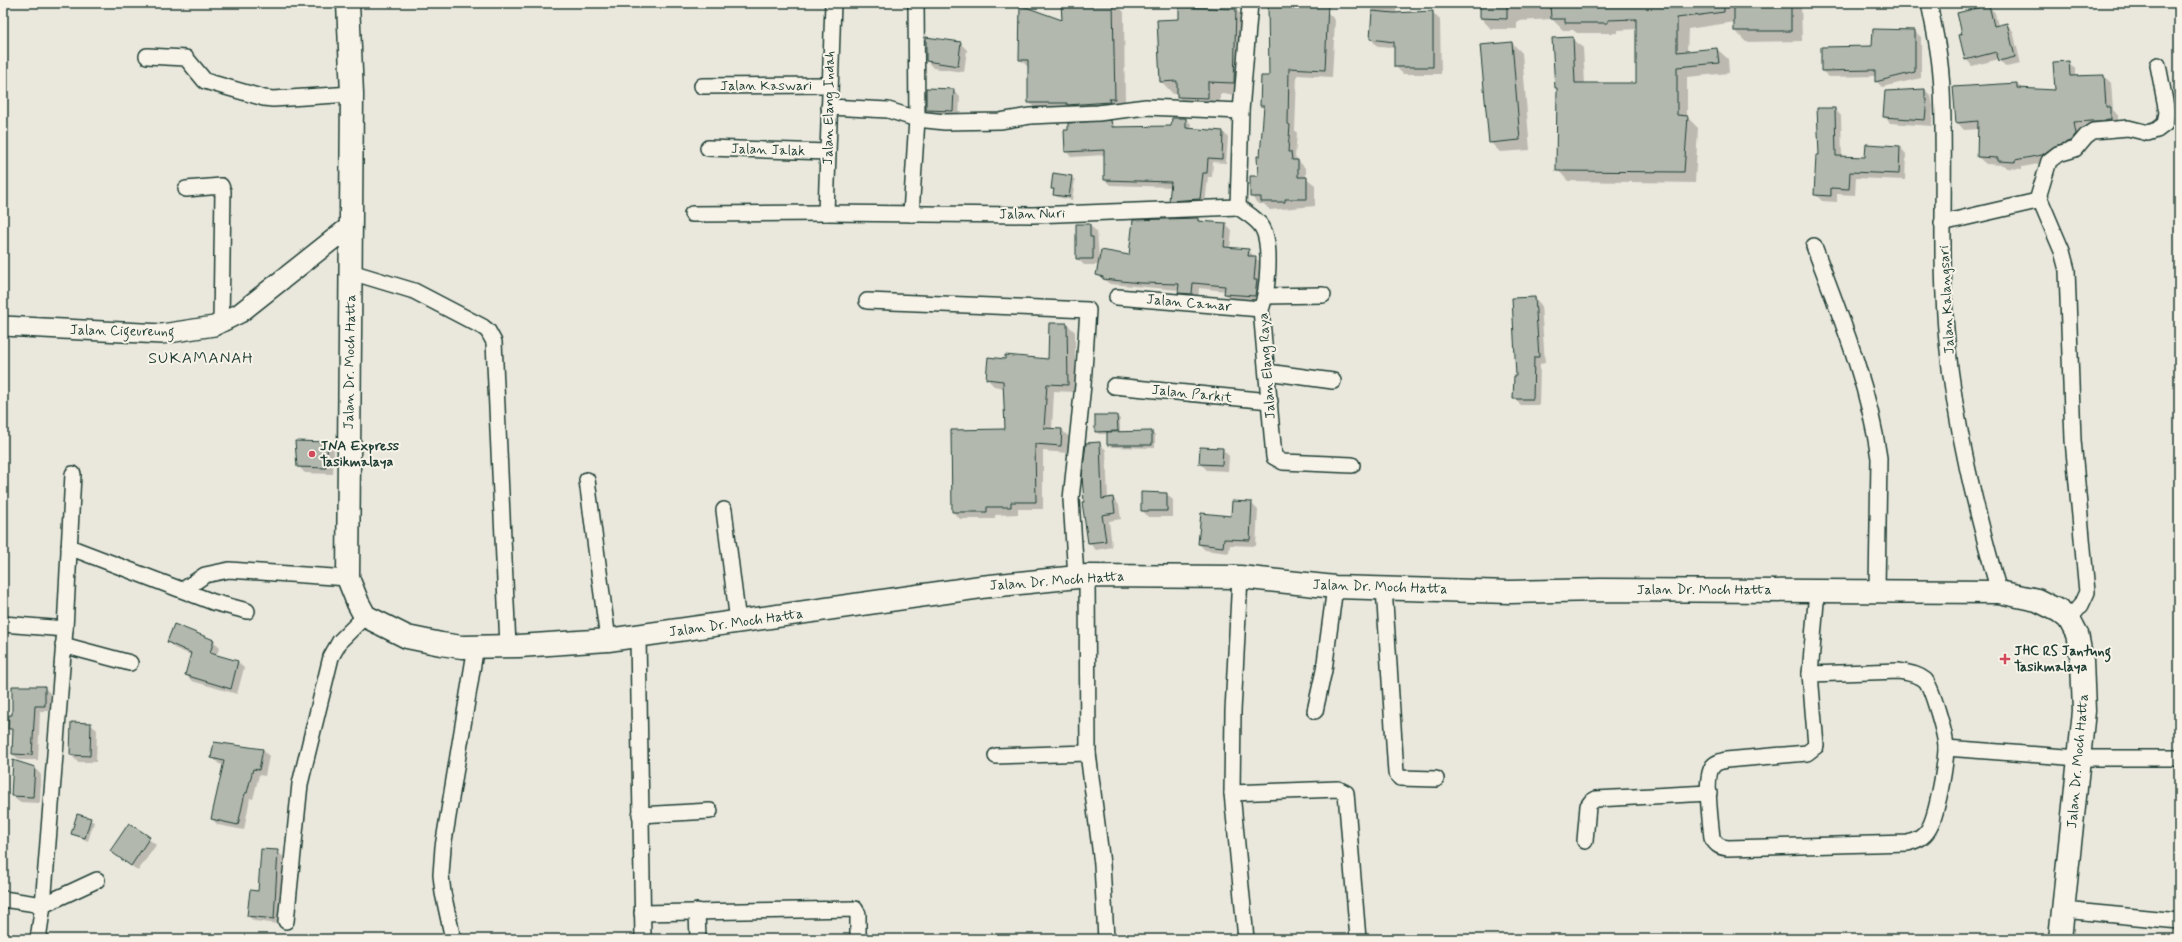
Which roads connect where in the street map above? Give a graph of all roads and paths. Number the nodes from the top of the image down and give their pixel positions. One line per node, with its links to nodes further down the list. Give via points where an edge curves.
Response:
1 (348, 3): 10 (highway, Jalan Dr. Moch Hatta)
2 (833, 3): 8 (street, Jalan Elang Indah)
3 (916, 3): 13 (street)
4 (1250, 3): 12 (street)
5 (1929, 3): 22 (street, Jalan Kalangsari, via 1938,42 1942,90)
6 (147, 56): 10 (street, via 186,58 205,81 264,98)
7 (2158, 65): 17 (street, via 2167,112 2165,124 2148,133 2128,128 2093,131 2075,149 2058,154 2049,162)
8 (829, 85): 9 (street, Jalan Kaswari); 11 (street, Jalan Elang Indah)
9 (702, 86)
10 (352, 94): 23 (highway, Jalan Dr. Moch Hatta)
11 (829, 107): 13 (street, via 888,110); 15 (street, Jalan Elang Indah)
12 (1241, 111): 13 (street, via 1146,107 1098,113 1030,116 1000,121 945,122); 18 (street)
13 (916, 119): 21 (street)
14 (708, 148): 15 (street, Jalan Jalak)
15 (828, 152): 19 (street, Jalan Elang Indah)
16 (186, 189): 30 (street, via 221,186 223,191)
17 (2039, 197): 22 (street, via 2033,203); 52 (street, via 2062,250 2067,270 2073,440 2087,592 2081,605)
18 (1238, 207): 21 (street, Jalan Nuri, via 1033,215); 29 (street, Jalan Elang Raya, via 1255,219 1264,231)
19 (826, 213): 20 (street, Jalan Nuri); 21 (street, Jalan Nuri)
20 (692, 214)
21 (911, 214)
22 (1942, 223): 49 (street, Jalan Kalangsari, via 1947,340 1962,440)
23 (350, 226): 25 (highway, Jalan Dr. Moch Hatta); 30 (street, Jalan Cigeureung, via 240,313)
24 (1814, 246): 48 (street, via 1853,350 1876,438 1879,458)
25 (351, 272): 43 (highway, Jalan Dr. Moch Hatta); 60 (street, via 414,291 483,327 494,342)
26 (1323, 295): 29 (street, Jalan Camar)
27 (1117, 297): 29 (street, Jalan Camar)
28 (867, 301): 41 (street, via 1088,310 1084,385 1071,499)
29 (1264, 303): 32 (street, Jalan Elang Raya)
30 (221, 323): 31 (street, Jalan Cigeureung, via 203,329 162,334)
31 (3, 326)
32 (1267, 372): 33 (street); 35 (street, Jalan Elang Raya)
33 (1333, 381)
34 (1114, 386): 35 (street, Jalan Parkit)
35 (1270, 401): 36 (street, Jalan Elang Raya, via 1274,457 1277,460)
36 (1352, 465)
37 (74, 474): 40 (street)
38 (587, 480): 57 (street)
39 (724, 510): 53 (street)
40 (69, 547): 46 (street); 55 (street)
41 (1082, 577): 42 (highway, Jalan Dr. Moch Hatta); 53 (highway, Jalan Dr. Moch Hatta, via 981,587); 65 (street)
42 (1240, 577): 44 (highway, Jalan Dr. Moch Hatta); 70 (street)
43 (348, 578): 46 (street, via 229,570 205,575); 51 (highway, Jalan Dr. Moch Hatta)
44 (1335, 587): 45 (highway, Jalan Dr. Moch Hatta); 63 (street, via 1324,670)
45 (1384, 588): 47 (highway, Jalan Dr. Moch Hatta, via 1510,592); 69 (street, via 1396,774 1400,778)
46 (183, 590): 50 (street, via 213,602)
47 (1817, 590): 48 (highway, Jalan Dr. Moch Hatta); 62 (street)
48 (1877, 591): 49 (highway, Jalan Dr. Moch Hatta)
49 (1999, 592): 52 (highway, Jalan Dr. Moch Hatta, via 2038,600)
50 (247, 611)
51 (365, 616): 59 (highway, Jalan Dr. Moch Hatta, via 407,637 441,644); 81 (street, via 340,640 331,657 300,784)
52 (2069, 619): 67 (highway, Jalan Dr. Moch Hatta, via 2078,634 2084,682)
53 (738, 622): 56 (highway, Jalan Dr. Moch Hatta)
54 (3, 624): 55 (street)
55 (64, 629): 58 (street)
56 (638, 637): 57 (highway, Jalan Dr. Moch Hatta); 73 (street)
57 (608, 640): 60 (highway, Jalan Dr. Moch Hatta)
58 (63, 645): 61 (street); 77 (street)
59 (476, 646): 60 (highway, Jalan Dr. Moch Hatta); 84 (street, via 443,847 441,875)
60 (508, 646)
61 (130, 663)
62 (1810, 674): 64 (street, via 1899,671 1915,674 1926,681 1934,695); 71 (street, via 1816,746 1807,753 1726,760 1715,764 1711,769)
63 (1315, 711)
64 (1946, 748): 67 (street); 71 (street, via 1935,816 1929,830 1921,838 1908,843 1728,848 1718,846 1712,838)
65 (1088, 753): 66 (street); 88 (street, via 1102,864)
66 (996, 756)
67 (2079, 758): 68 (street); 78 (highway, Jalan Dr. Moch Hatta)
68 (2179, 758)
69 (1436, 779)
70 (1232, 793): 89 (street); 90 (street, via 1338,789 1346,793)
71 (1709, 793): 74 (street, via 1596,799 1588,806)
72 (710, 810): 73 (street)
73 (640, 815): 80 (street)
74 (1585, 841)
75 (97, 880): 77 (street)
76 (3, 899): 77 (street)
77 (43, 905): 83 (street)
78 (2064, 910): 82 (street); 91 (highway, Jalan Dr. Moch Hatta)
79 (697, 911): 80 (street); 86 (street); 87 (street, via 855,909 858,914)
80 (642, 913): 85 (street)
81 (286, 921)
82 (2179, 921)
83 (38, 939)
84 (453, 939)
85 (643, 939)
86 (698, 939)
87 (858, 939)
88 (1106, 939)
89 (1246, 939)
90 (1358, 939)
91 (2060, 939)

